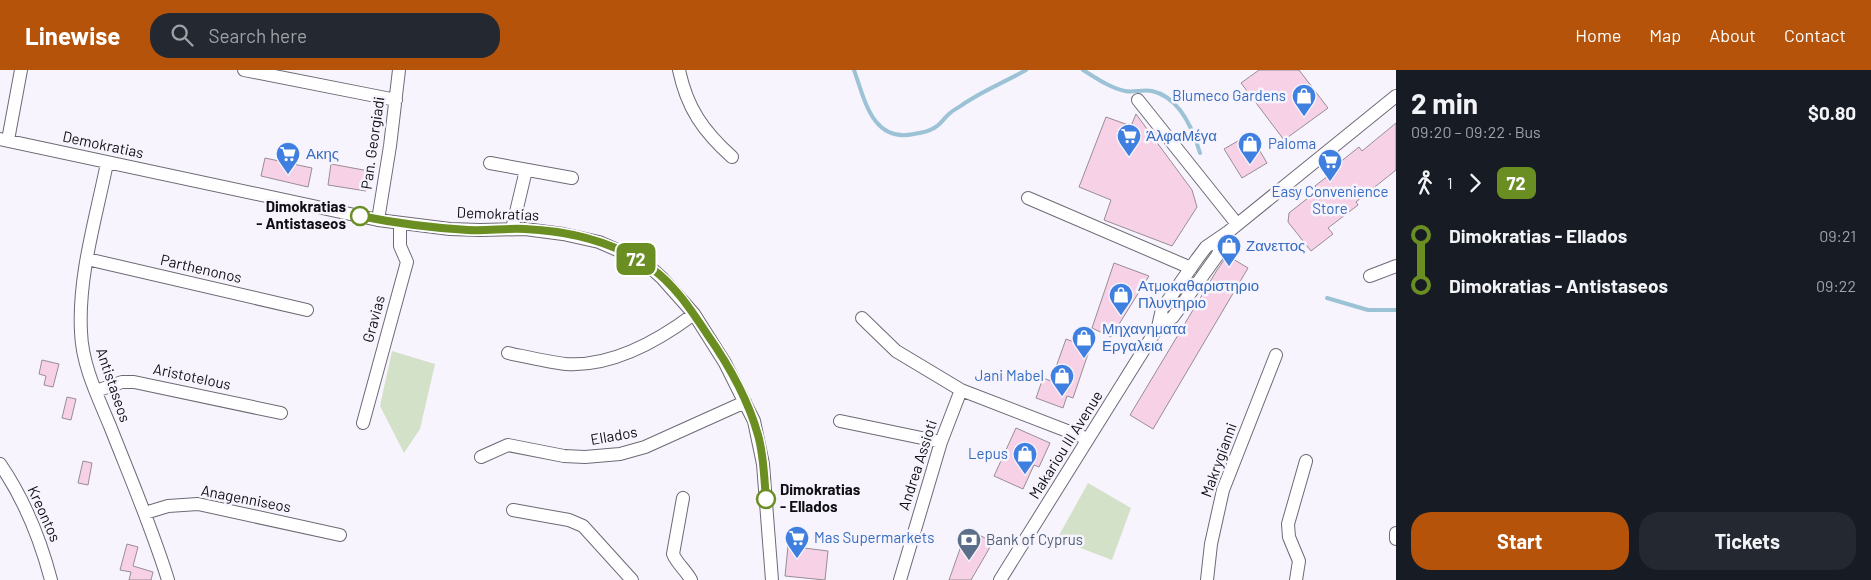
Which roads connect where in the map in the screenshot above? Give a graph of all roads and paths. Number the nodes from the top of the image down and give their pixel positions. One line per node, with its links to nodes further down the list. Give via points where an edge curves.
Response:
1 (21, 70): 8 (street)
2 (244, 70): 6 (street)
3 (399, 70): 6 (street, Pan. Georgiadi)
4 (679, 70): 9 (street, via 700,123)
5 (1396, 96): 17 (street, Makariou III Avenue)
6 (396, 100): 15 (street, Pan. Georgiadi)
7 (1138, 100): 17 (street)
8 (4, 140): 10 (street, Demokratias)
9 (732, 157)
10 (107, 163): 15 (street, Demokratias); 19 (street, Antistaseos)
11 (490, 163): 12 (street)
12 (526, 170): 13 (street); 18 (street)
13 (572, 178)
14 (1028, 198): 21 (street)
15 (378, 220): 16 (street, Demokratias)
16 (400, 224): 18 (street, Demokratias, via 467,230); 34 (street, Gravias, via 400,246 406,262)
17 (1232, 228): 21 (street, Makariou III Avenue, via 1206,247); 26 (street, Makariou III Avenue, via 1217,256 1173,317)
18 (512, 229): 24 (street, Demokratias, via 573,235 620,250 652,269)
19 (87, 259): 23 (street, Parthenonos); 30 (street, Antistaseos, via 81,333)
20 (1396, 266): 22 (street)
21 (1191, 268): 26 (street, Makariou III Avenue, via 1162,309)
22 (1370, 276)
23 (307, 310)
24 (694, 314): 27 (street, via 641,347 584,363 555,362); 31 (street, Demokratias)
25 (862, 318): 29 (street, via 896,351)
26 (1158, 327): 35 (street, Makariou III Avenue)
27 (508, 353)
28 (1276, 355): 53 (street, Makrygianni, via 1224,490 1215,524)
29 (960, 390): 35 (street); 36 (street, Andrea Assioti)
30 (96, 391): 32 (street, Aristotelous, via 122,382 134,382); 42 (street, Antistaseos)
31 (745, 402): 37 (street, Ellados, via 645,447 620,454 564,456 508,446); 50 (street, Demokratias, via 762,452)
32 (281, 413)
33 (840, 421): 36 (street)
34 (363, 423)
35 (1088, 439): 52 (street, Makariou III Avenue)
36 (941, 442): 51 (street, Andrea Assioti)
37 (482, 457)
38 (1306, 461): 54 (street, via 1288,524 1289,537 1299,561)
39 (0, 464): 46 (street, Kreontos, via 31,520)
40 (683, 498): 49 (street, via 673,554)
41 (513, 510): 48 (street, via 577,522)
42 (145, 514): 44 (street, Anagenniseos, via 168,506 198,504); 47 (street, Antistaseos)
43 (1396, 532): 45 (street)
44 (340, 535)
45 (1396, 539)
46 (51, 580)
47 (168, 580)
48 (632, 580)
49 (691, 580)
50 (772, 580)
51 (900, 580)
52 (1000, 580)
53 (1207, 580)
54 (1296, 580)

